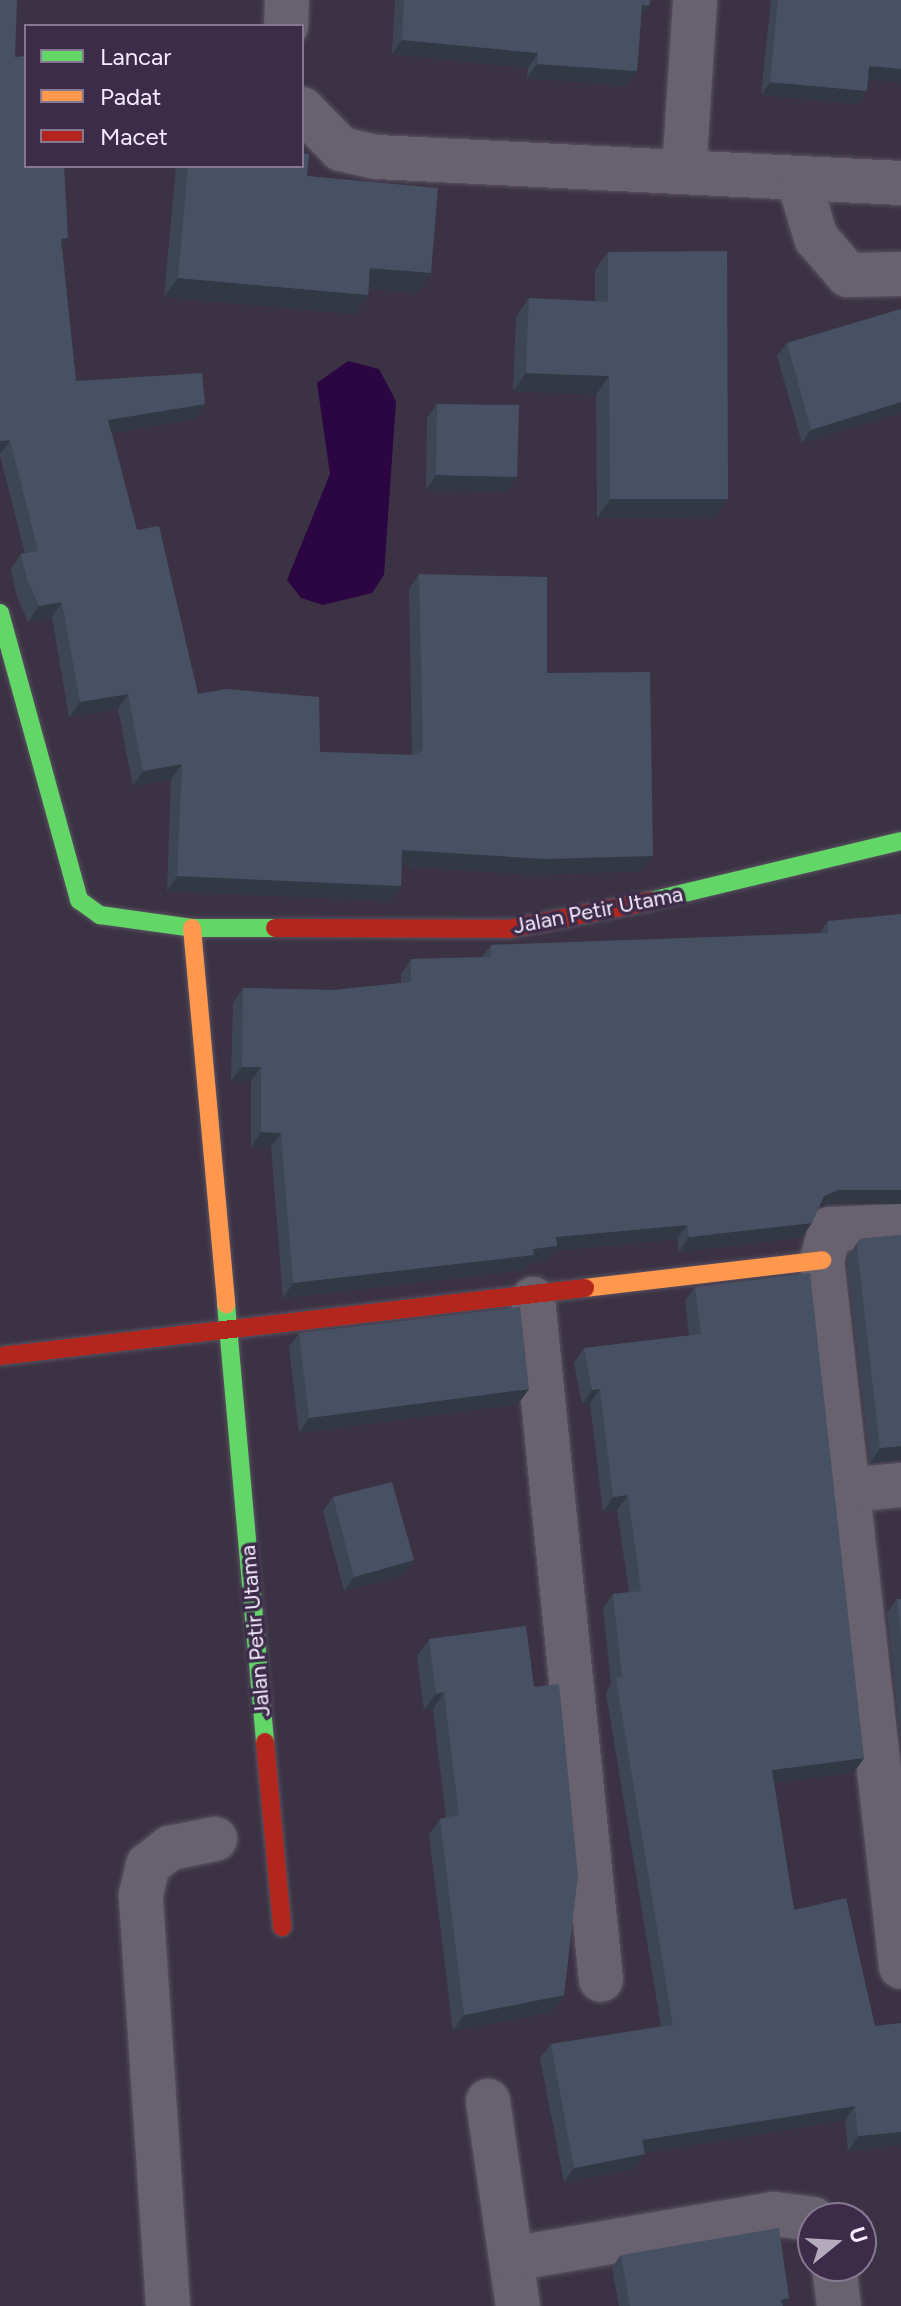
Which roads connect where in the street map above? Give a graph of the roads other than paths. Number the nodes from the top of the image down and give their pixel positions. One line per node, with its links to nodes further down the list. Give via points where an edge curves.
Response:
1 (287, 0): 3 (street)
2 (695, 0): 5 (street)
3 (286, 24)
4 (304, 111): 5 (street, via 341,149 377,157)
5 (684, 172): 6 (street)
6 (798, 178): 7 (street); 8 (street, via 816,238 848,275)
7 (901, 183)
8 (901, 274)
9 (0, 613): 11 (street, Jalan Petir Utama, via 79,900 110,917)
10 (901, 841): 11 (street, Jalan Petir Utama, via 508,929)
11 (192, 928): 15 (street, Jalan Petir Utama)
12 (901, 1226): 13 (street, via 830,1229)
13 (822, 1260): 14 (street); 18 (street)
14 (533, 1299): 15 (street); 22 (street)
15 (228, 1335): 16 (street); 20 (street, Jalan Petir Utama)
16 (0, 1356)
17 (901, 1485): 18 (street)
18 (849, 1490): 21 (street)
19 (215, 1839): 27 (street, via 170,1848 148,1865 141,1895)
20 (282, 1927)
21 (901, 1967)
22 (601, 1980)
23 (488, 2101): 25 (street)
24 (797, 2217): 25 (street, via 774,2214)
25 (511, 2259): 28 (street)
26 (836, 2282): 29 (street)
27 (168, 2306)
28 (518, 2306)
29 (839, 2306)

